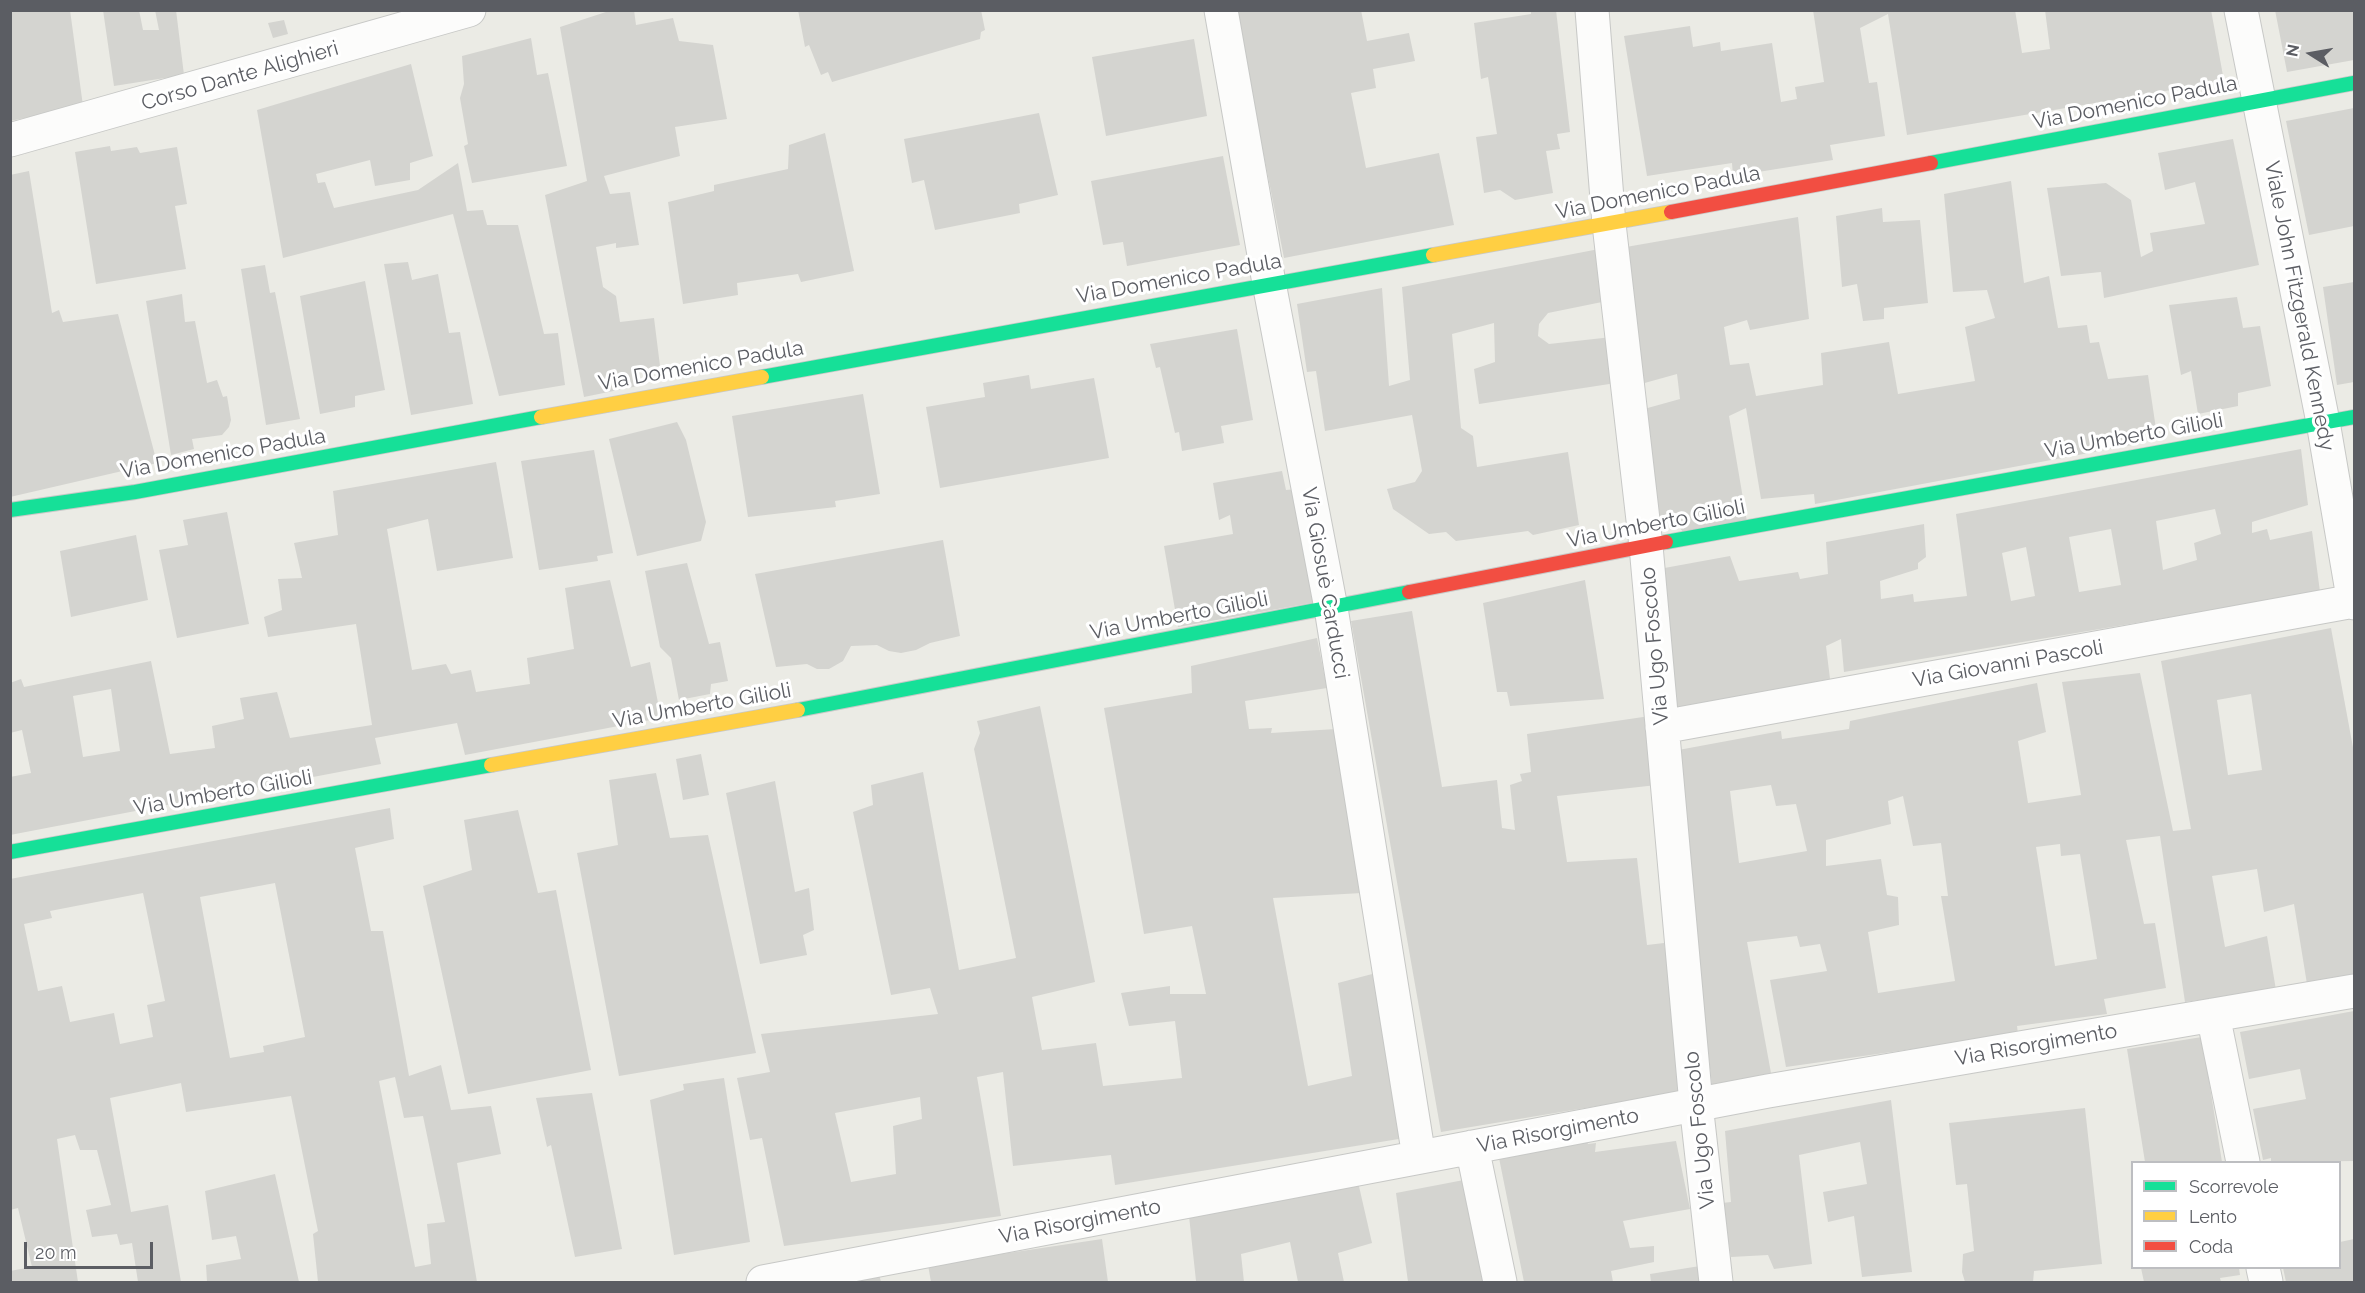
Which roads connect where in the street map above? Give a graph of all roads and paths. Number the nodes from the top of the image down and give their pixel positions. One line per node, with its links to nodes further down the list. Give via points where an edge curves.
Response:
1 (469, 10): 7 (street, Corso Dante Alighieri)
2 (1221, 10): 9 (street, Via Giosuè Carducci)
3 (1592, 10): 8 (street, Via Ugo Foscolo)
4 (2241, 10): 6 (street, Viale John Fitzgerald Kennedy)
5 (2355, 83): 6 (street, Via Domenico Padula)
6 (2258, 101): 8 (street, Via Domenico Padula); 11 (street, Viale John Fitzgerald Kennedy)
7 (10, 140)
8 (1609, 224): 9 (street, Via Domenico Padula); 13 (street, Via Ugo Foscolo)
9 (1269, 283): 12 (street, Via Domenico Padula, via 135,492); 15 (street, Via Giosuè Carducci)
10 (2355, 417): 11 (street, Via Umberto Gilioli)
11 (2323, 422): 13 (street, Via Umberto Gilioli); 14 (street, Viale John Fitzgerald Kennedy)
12 (10, 510)
13 (1646, 546): 15 (street, Via Umberto Gilioli); 16 (street, Via Ugo Foscolo)
14 (2354, 601): 16 (street, Via Giovanni Pascoli)
15 (1330, 608): 17 (street, Via Umberto Gilioli, via 920,688); 22 (street, Via Giosuè Carducci)
16 (1662, 727): 20 (street, Via Ugo Foscolo)
17 (10, 852)
18 (2355, 991): 19 (street, Via Risorgimento)
19 (2213, 1015): 20 (street, Via Risorgimento); 23 (street)
20 (1696, 1104): 21 (street, Via Risorgimento); 26 (street, Via Ugo Foscolo)
21 (1472, 1148): 22 (street, Via Risorgimento); 25 (street)
22 (1419, 1157): 24 (street, Via Risorgimento)
23 (2242, 1161)
24 (763, 1282)
25 (1500, 1282)
26 (1716, 1282)

